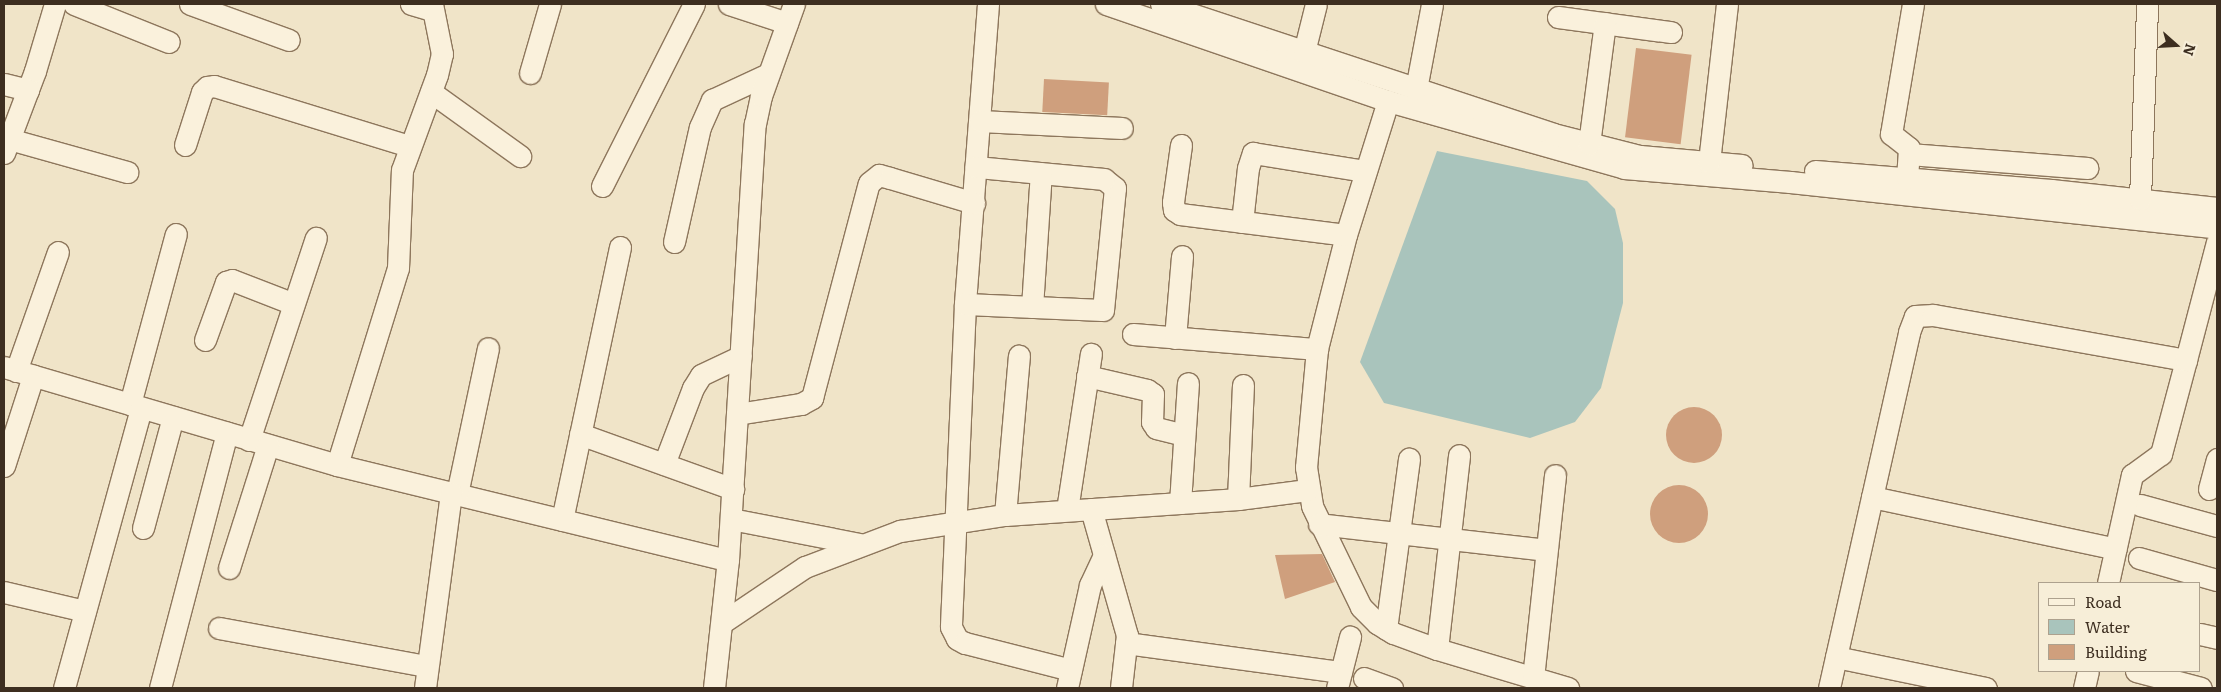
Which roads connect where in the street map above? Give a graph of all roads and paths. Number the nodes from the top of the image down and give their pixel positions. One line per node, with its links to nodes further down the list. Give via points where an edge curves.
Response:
1 (55, 4): 28 (street)
2 (74, 4): 22 (street)
3 (190, 4): 21 (street)
4 (411, 4): 16 (street)
5 (550, 4): 24 (street)
6 (694, 4): 47 (street)
7 (729, 4): 17 (street)
8 (988, 4): 31 (street)
9 (1106, 4): 30 (street)
10 (1162, 4): 23 (street)
11 (1316, 4): 23 (street)
12 (1432, 4): 27 (street)
13 (1728, 4): 40 (street)
14 (1914, 4): 38 (street, via 1891,134 1909,148)
15 (2147, 4): 48 (street)
16 (432, 7): 29 (street, via 440,29 442,54)
17 (791, 13): 25 (street)
18 (1558, 17): 19 (street)
19 (1605, 24): 20 (street); 33 (street)
20 (1671, 32)
21 (289, 40)
22 (169, 42)
23 (1304, 52): 27 (street)
24 (530, 73)
25 (768, 74): 56 (street, via 712,100 705,111); 70 (street, via 755,124)
26 (4, 84): 28 (street)
27 (1416, 89): 33 (street)
28 (28, 90): 36 (street)
29 (431, 92): 37 (street); 39 (street)
30 (1388, 101): 43 (street); 52 (street, via 1624,168 1790,182)
31 (980, 121): 32 (street); 41 (street)
32 (1122, 128)
33 (1589, 144): 40 (street, via 1640,156)
34 (185, 145): 37 (street, via 202,92 214,86)
35 (1180, 145): 51 (street, via 1174,210 1180,214)
36 (6, 146): 44 (street)
37 (409, 146): 88 (street, via 398,204 401,238 398,268)
38 (1910, 154): 42 (street); 46 (street)
39 (520, 156)
40 (1709, 162): 46 (street)
41 (976, 167): 45 (street); 49 (street)
42 (2086, 168)
43 (1366, 170): 51 (street, via 1253,153 1248,168); 54 (street)
44 (128, 172)
45 (1041, 173): 63 (street); 63 (street, via 1104,179 1111,181 1115,188 1103,310)
46 (1908, 178): 48 (street)
47 (602, 186)
48 (2140, 199): 50 (street)
49 (974, 203): 62 (street); 78 (street, via 879,175 869,183 812,398 801,404)
50 (2217, 208)
51 (1242, 222): 54 (street)
52 (2217, 228)
53 (176, 234): 77 (street)
54 (1346, 235): 68 (street)
55 (316, 238): 61 (street)
56 (674, 242)
57 (2217, 242): 72 (street)
58 (620, 247): 81 (street)
59 (58, 252): 73 (street)
60 (1182, 256): 65 (street)
61 (294, 304): 66 (street, via 232,280 226,282); 83 (street)
62 (965, 304): 63 (street); 104 (street)
63 (1032, 307)
64 (1133, 334): 65 (street)
65 (1175, 338): 68 (street)
66 (204, 340)
67 (488, 348): 94 (street)
68 (1317, 348): 93 (street, via 1306,467)
69 (1091, 354): 74 (street)
70 (741, 356): 78 (street); 87 (street, via 701,375)
71 (1019, 356): 101 (street)
72 (2186, 360): 95 (street, via 1933,315 1915,316); 111 (street, via 2162,454 2132,475)
73 (18, 371): 77 (street); 89 (street)
74 (1088, 376): 82 (street, via 1147,390 1153,394 1152,422 1156,428); 100 (street)
75 (1188, 383): 82 (street)
76 (1243, 385): 96 (street)
77 (135, 406): 79 (street); 120 (street)
78 (737, 414): 91 (street)
79 (173, 417): 80 (street); 107 (street)
80 (227, 433): 83 (street); 138 (street)
81 (580, 434): 87 (street); 103 (street)
82 (1184, 435): 97 (street)
83 (259, 442): 88 (street); 116 (street)
84 (1458, 455): 109 (street)
85 (1409, 459): 108 (street)
86 (2217, 459): 92 (street)
87 (664, 464): 91 (street)
88 (336, 465): 94 (street)
89 (4, 466)
90 (1555, 475): 112 (street)
91 (733, 489): 102 (street)
92 (2209, 489)
93 (1307, 490): 96 (street); 105 (street)
94 (454, 494): 103 (street); 130 (street)
95 (1872, 497): 111 (street); 129 (street)
96 (1238, 499): 97 (street)
97 (1180, 503): 99 (street)
98 (2140, 505): 106 (street)
99 (1091, 509): 100 (street); 113 (street)
100 (1067, 510): 101 (street)
101 (1005, 515): 104 (street)
102 (731, 519): 110 (street); 115 (street)
103 (562, 520): 115 (street)
104 (956, 522): 110 (street, via 900,531); 135 (street, via 950,617 957,639)
105 (1318, 524): 108 (street); 123 (street, via 1361,607)
106 (2217, 526)
107 (143, 528)
108 (1399, 533): 109 (street); 123 (street)
109 (1451, 538): 112 (street); 128 (street)
110 (860, 544): 121 (street, via 805,567)
111 (2116, 548): 118 (street)
112 (1546, 550): 134 (street)
113 (1104, 556): 127 (street); 135 (street, via 1090,585)
114 (2139, 558): 117 (street)
115 (728, 560): 121 (street)
116 (229, 568)
117 (2217, 580)
118 (2108, 582)
119 (4, 592): 120 (street)
120 (85, 611): 137 (street)
121 (723, 622): 140 (street)
122 (219, 628): 130 (street)
123 (1386, 629): 128 (street)
124 (2201, 634): 126 (street)
125 (1350, 637): 136 (street)
126 (2217, 638)
127 (1126, 643): 136 (street); 141 (street)
128 (1437, 650): 134 (street)
129 (1836, 657): 144 (street); 145 (street)
130 (428, 666): 139 (street)
131 (2088, 672): 146 (street)
132 (2140, 672): 147 (street)
133 (1364, 678): 142 (street)
134 (1533, 678): 143 (street)
135 (1069, 679)
136 (1339, 680)
137 (64, 688)
138 (160, 688)
139 (425, 688)
140 (714, 688)
141 (1121, 688)
142 (1392, 688)
143 (1568, 688)
144 (1829, 688)
145 (1986, 688)
146 (2084, 688)
147 (2201, 688)

